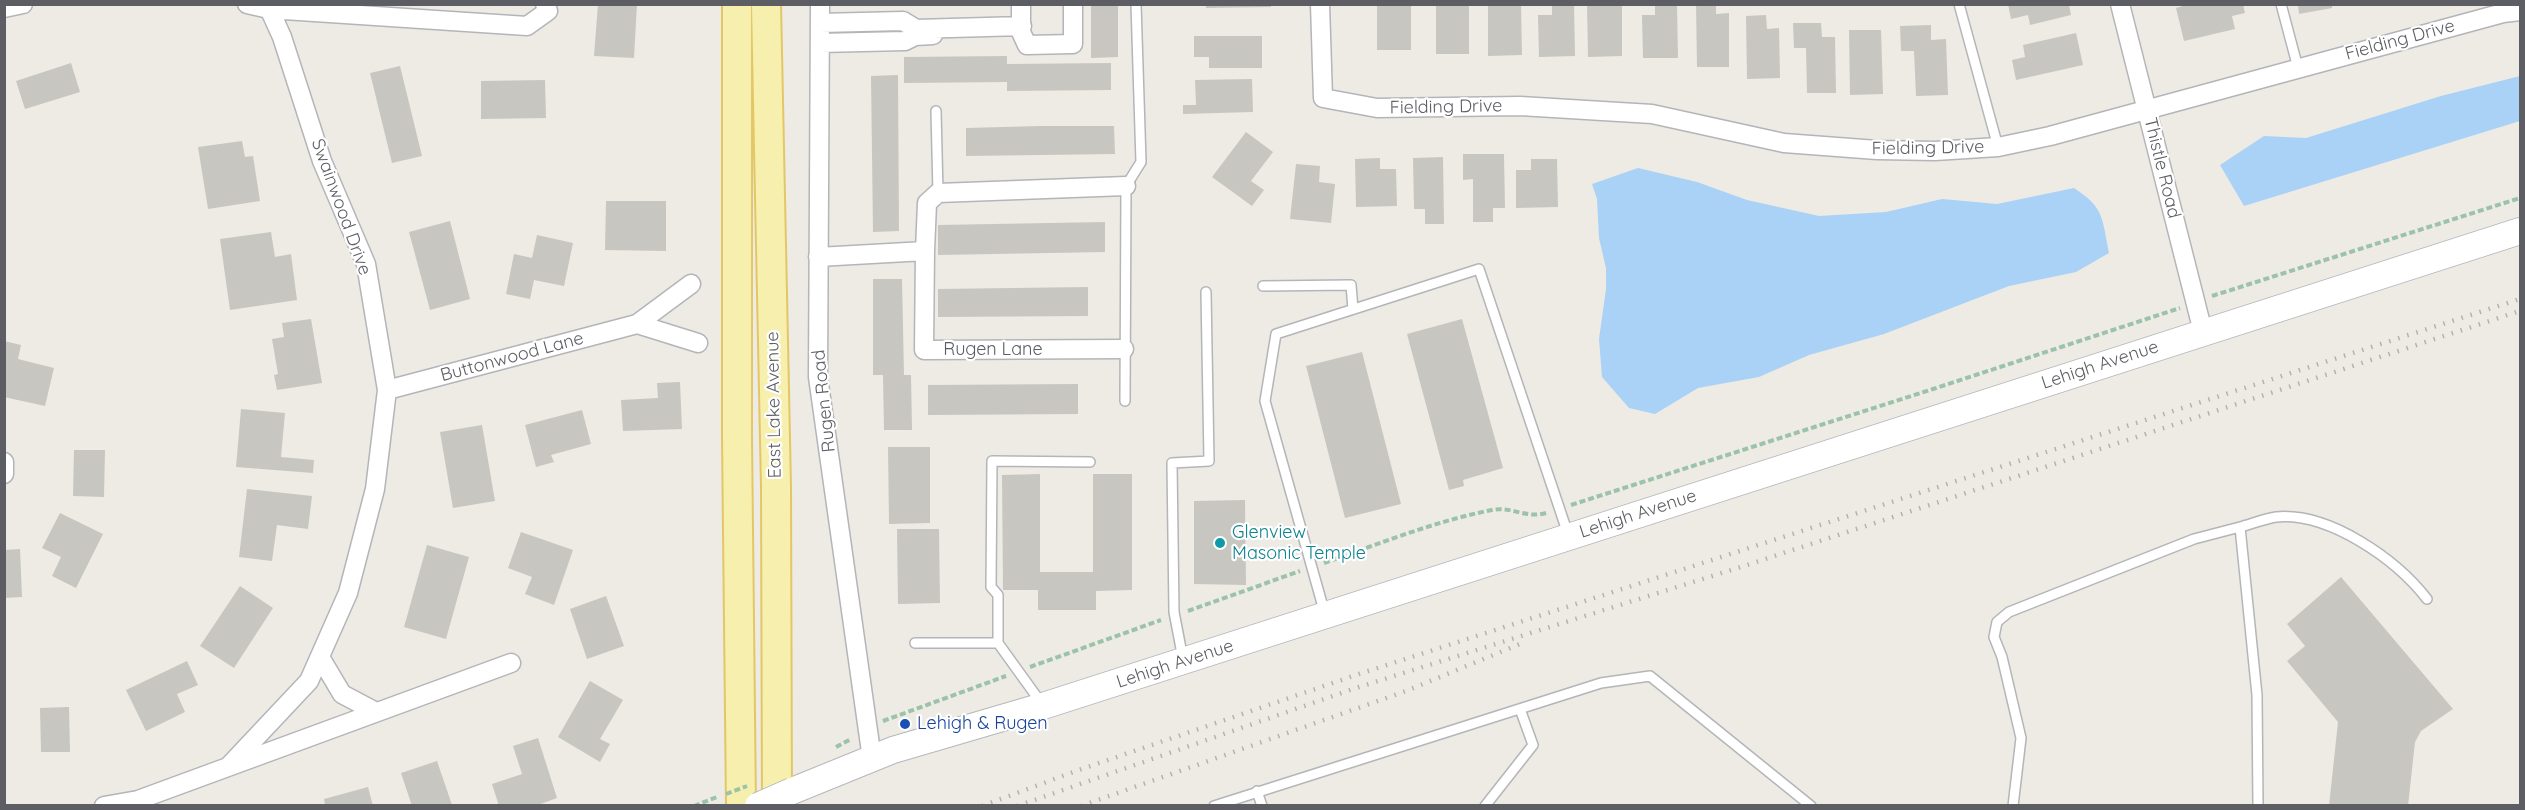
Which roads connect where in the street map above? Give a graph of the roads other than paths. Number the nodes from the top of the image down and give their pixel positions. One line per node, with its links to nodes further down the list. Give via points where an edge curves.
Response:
1 (23, 4): 14 (street)
2 (247, 4): 15 (street)
3 (545, 4): 15 (street, via 548,11 528,26)
4 (737, 4): 58 (main road, East Lake Avenue)
5 (766, 4): 57 (main road, East Lake Avenue)
6 (820, 4): 17 (street, Rugen Road)
7 (1022, 4): 18 (street)
8 (1073, 4): 18 (street, via 1073,44 1027,45)
9 (1136, 4): 24 (lane, via 1141,162)
10 (1320, 4): 23 (street, Fielding Drive, via 1323,98 1377,108 1520,106 1652,114 1808,145 1935,151)
11 (1959, 4): 23 (lane)
12 (2120, 4): 21 (street, Thistle Road)
13 (2281, 4): 20 (lane)
14 (5, 6)
15 (268, 7): 37 (street, Swainwood Drive, via 282,37 322,161 366,264)
16 (2520, 11): 20 (street, Fielding Drive)
17 (820, 23): 18 (street, via 903,21 916,28); 19 (street, Rugen Road)
18 (1022, 29): 19 (street)
19 (820, 43): 28 (street, Rugen Road)
20 (2298, 68): 21 (street, Fielding Drive)
21 (2147, 109): 23 (street, Fielding Drive); 34 (street, Thistle Road)
22 (936, 111): 25 (lane)
23 (1998, 147)
24 (1126, 186): 25 (street); 36 (lane)
25 (938, 193): 27 (street, Rugen Lane, via 927,203)
26 (2520, 231): 34 (street, Lehigh Avenue)
27 (925, 251): 28 (street); 36 (street, Rugen Lane, via 924,350)
28 (818, 257): 54 (street, Rugen Road, via 818,377)
29 (691, 284): 33 (street, Buttonwood Lane)
30 (1263, 286): 32 (lane, via 1351,285)
31 (1206, 292): 49 (lane, via 1209,461 1172,463 1174,615)
32 (1353, 309): 43 (lane, via 1479,269); 45 (lane, via 1276,334 1265,401)
33 (637, 324): 35 (street); 37 (street, Buttonwood Lane)
34 (2203, 332): 43 (street, Lehigh Avenue)
35 (698, 343)
36 (1124, 350): 38 (lane)
37 (387, 390): 48 (street, Swainwood Drive, via 375,489 348,593)
38 (1125, 401)
39 (4, 462): 41 (street)
40 (1090, 462): 47 (lane, via 992,461 991,586 998,595)
41 (4, 474)
42 (2240, 527): 44 (lane, via 2276,517 2316,520 2385,558 2416,584); 65 (lane, via 2185,543 2009,612 1997,622 1994,637 2021,738); 66 (lane, via 2257,695)
43 (1569, 537): 45 (street, Lehigh Avenue)
44 (2427, 599)
45 (1326, 615): 49 (street, Lehigh Avenue)
46 (915, 643): 47 (lane)
47 (998, 643): 51 (lane)
48 (320, 657): 53 (street, via 342,694); 55 (street, Swainwood Drive, via 309,681)
49 (1184, 661): 51 (street, Lehigh Avenue)
50 (511, 663): 53 (street, Swainwood Drive)
51 (1043, 706): 54 (street, Lehigh Avenue)
52 (1520, 709): 56 (lane); 63 (lane, via 1533,745); 64 (lane, via 1601,683 1650,676)
53 (376, 712): 55 (street, Swainwood Drive)
54 (872, 759): 57 (street, Lehigh Avenue)
55 (228, 766): 59 (street, Swainwood Drive, via 138,800)
56 (1257, 791): 61 (lane); 62 (lane)
57 (784, 798): 60 (street, Lehigh Avenue, bridge)
58 (734, 800)
59 (105, 806)
60 (758, 806)
61 (1214, 806)
62 (1262, 806)
63 (1485, 806)
64 (1811, 806)
65 (2013, 806)
66 (2258, 806)

